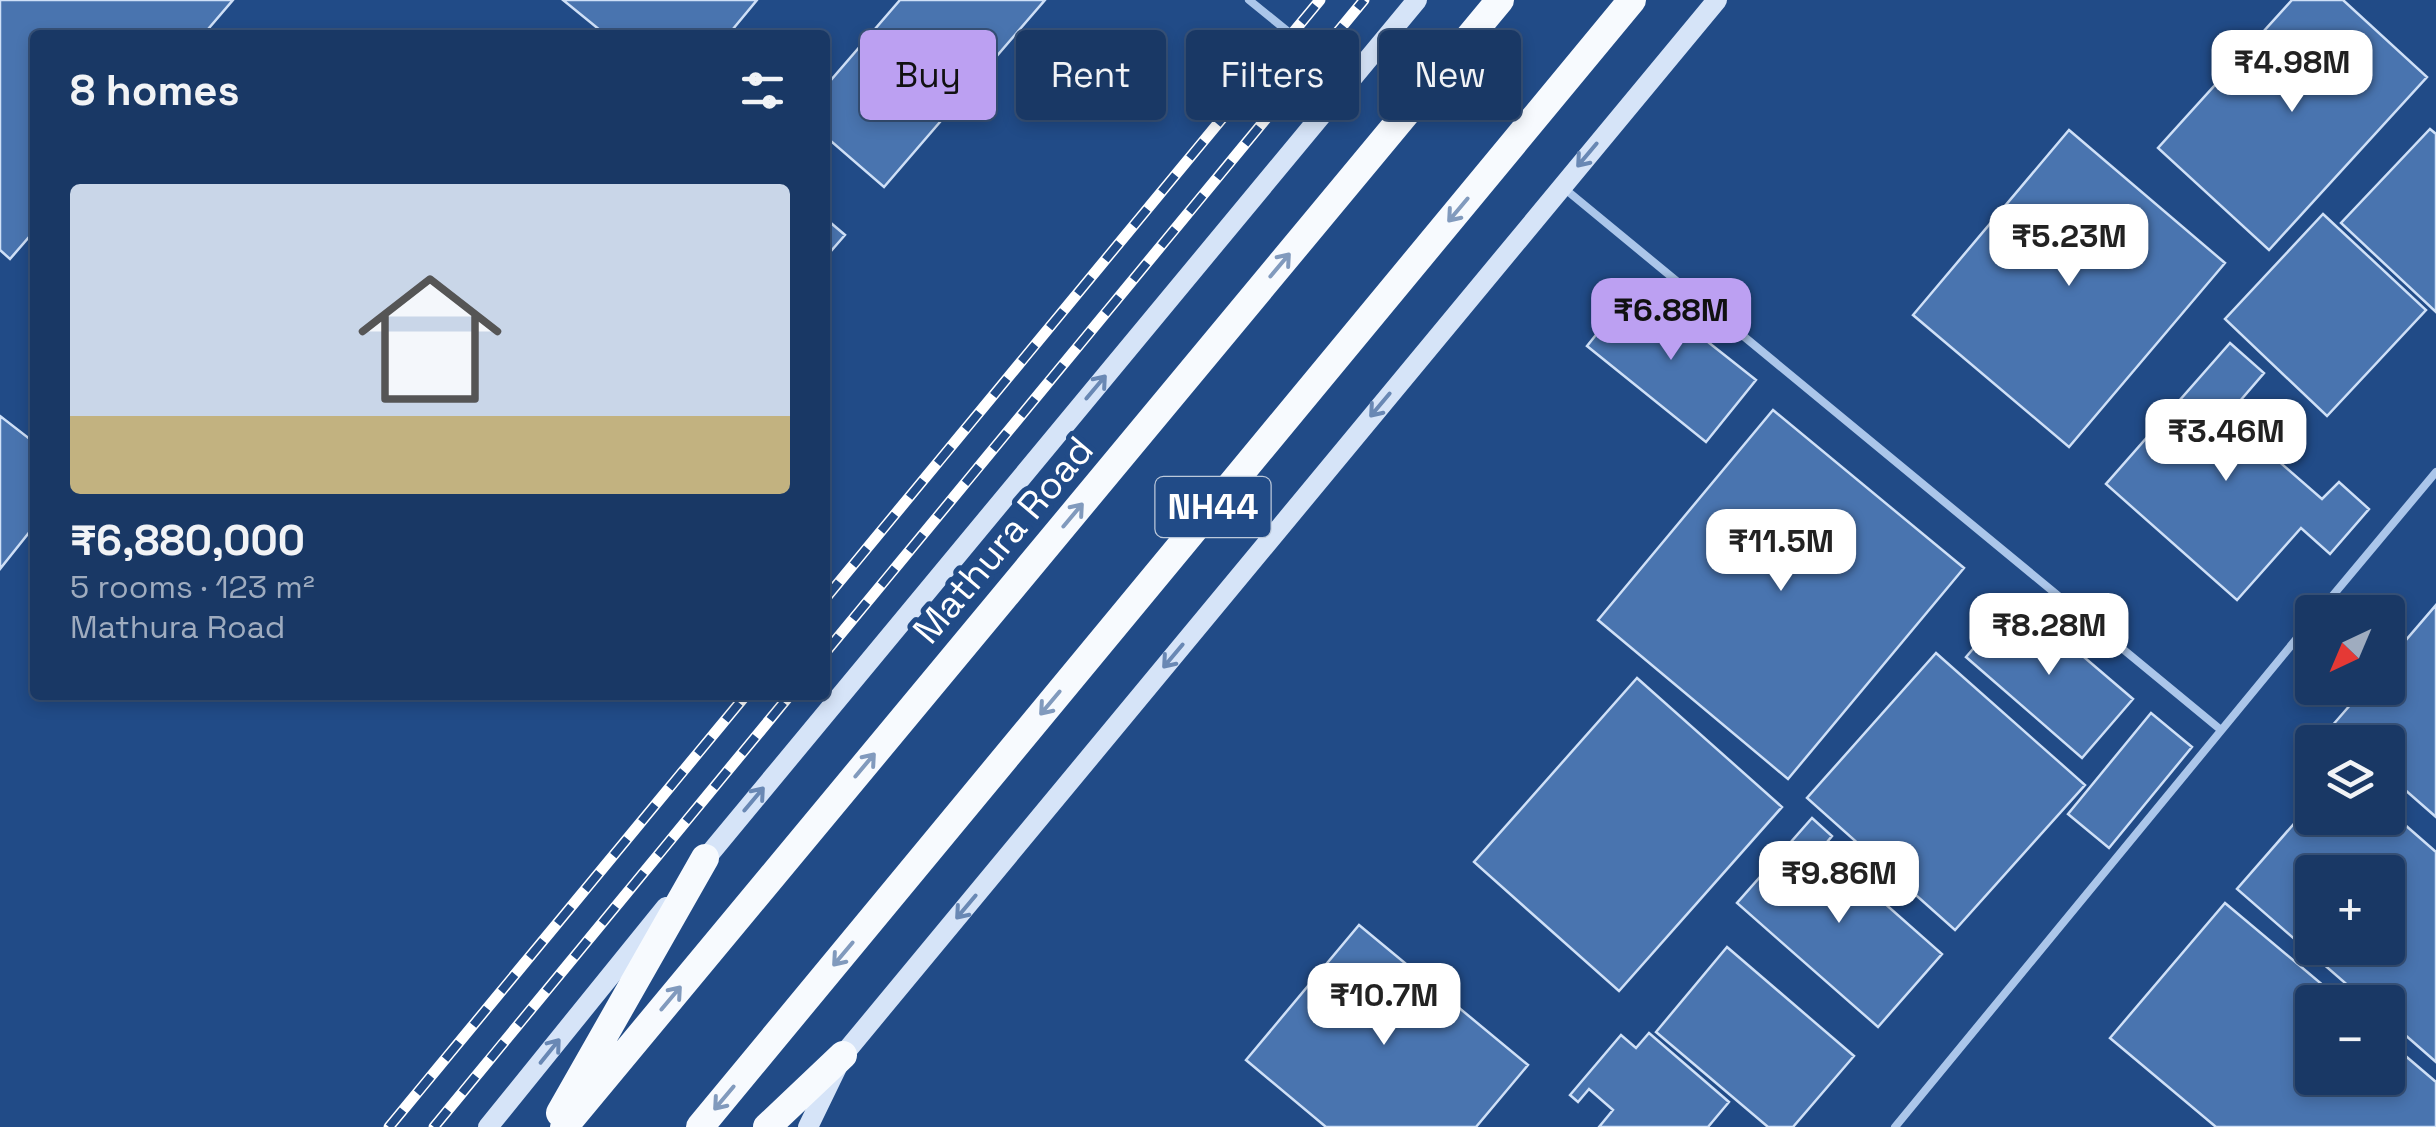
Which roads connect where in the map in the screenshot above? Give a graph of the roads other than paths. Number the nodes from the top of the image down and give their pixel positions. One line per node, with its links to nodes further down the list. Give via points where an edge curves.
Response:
1 (1249, 0): 6 (lane)
2 (1417, 0): 7 (main road)
3 (1500, 0): 18 (highway, Mathura Road / NH44, one-way to 3)
4 (1632, 0): 19 (highway, NH44, one-way to 19)
5 (1717, 0): 9 (main road, one-way to 9)
6 (1286, 30)
7 (1359, 69)
8 (1317, 120): 14 (main road, one-way to 8)
9 (1562, 186): 13 (lane); 15 (main road, one-way to 15)
10 (2436, 472): 11 (lane)
11 (2333, 595)
12 (2295, 641): 13 (lane)
13 (2221, 730): 22 (lane)
14 (706, 858): 16 (main road, one-way to 14); 17 (highway)
15 (844, 1055): 20 (highway); 21 (main road)
16 (488, 1127)
17 (552, 1127)
18 (564, 1127)
19 (700, 1127)
20 (767, 1127)
21 (808, 1127)
22 (1895, 1127)

